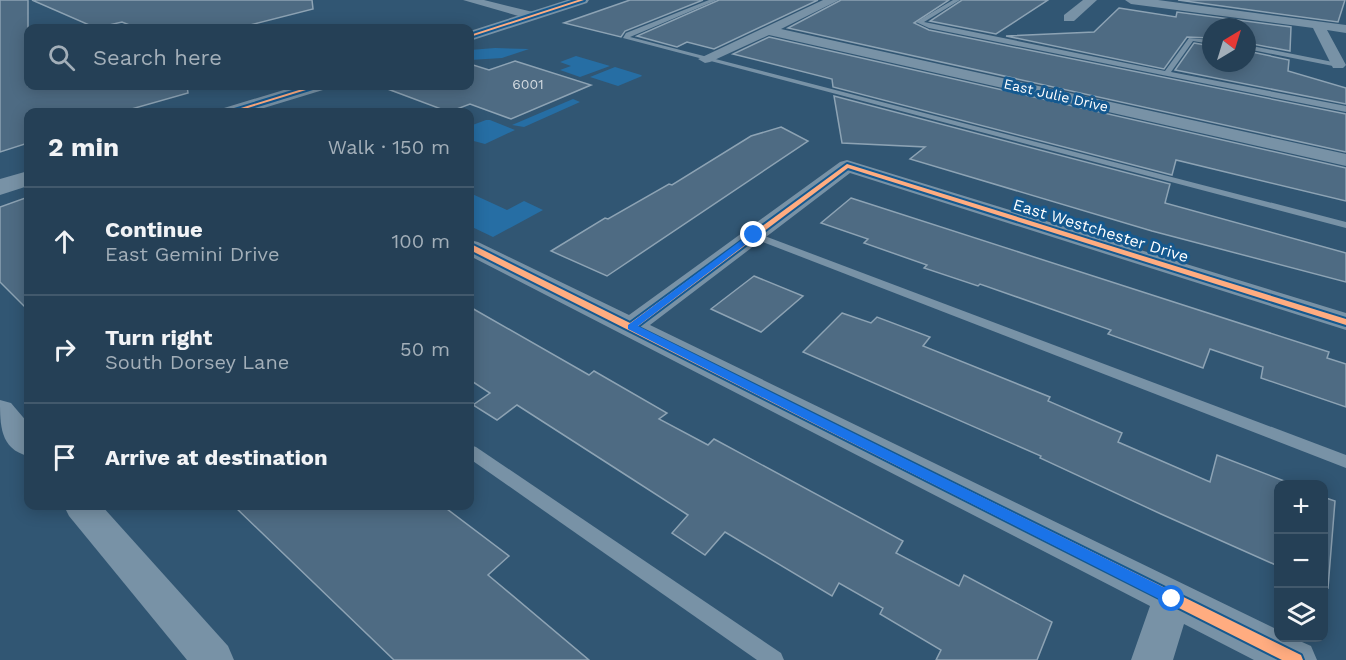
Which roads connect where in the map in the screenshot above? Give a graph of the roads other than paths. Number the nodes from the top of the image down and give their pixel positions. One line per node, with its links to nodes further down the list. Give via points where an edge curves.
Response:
1 (469, 0): 8 (street)
2 (582, 0): 8 (street)
3 (714, 0): 16 (lane, via 626,38)
4 (833, 0): 12 (street)
5 (957, 0): 18 (lane, via 919,22)
6 (1091, 0): 9 (street)
7 (1131, 0): 10 (street)
8 (532, 16): 13 (street)
9 (1069, 18)
10 (1318, 26): 11 (street); 17 (street)
11 (1346, 29)
12 (767, 30): 16 (street); 22 (street, East Julie Drive)
13 (474, 35)
14 (1202, 41): 18 (lane, via 1191,39)
15 (1256, 49): 17 (lane)
16 (705, 59): 25 (lane)
17 (1338, 65)
18 (1166, 74): 21 (lane)
19 (303, 90): 20 (street)
20 (244, 108)
21 (1346, 109)
22 (1346, 160)
23 (24, 179): 24 (street)
24 (0, 187)
25 (1346, 225)
26 (754, 235): 28 (street, East Westchester Drive, via 847,166); 29 (street); 33 (lane)
27 (474, 250): 29 (street)
28 (1346, 322)
29 (631, 327): 35 (street)
30 (0, 411): 31 (street)
31 (24, 439)
32 (474, 454): 37 (lane)
33 (1346, 462)
34 (84, 510): 36 (street)
35 (1172, 599): 38 (street); 39 (street)
36 (213, 660)
37 (774, 660)
38 (1152, 660)
39 (1296, 660)

